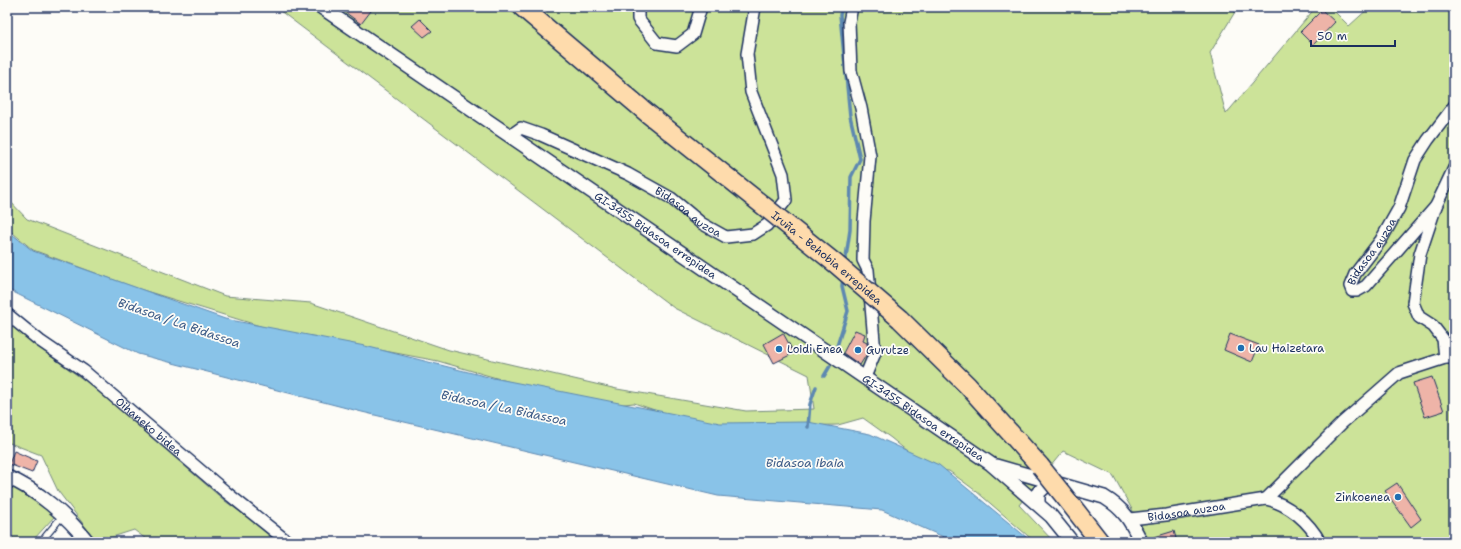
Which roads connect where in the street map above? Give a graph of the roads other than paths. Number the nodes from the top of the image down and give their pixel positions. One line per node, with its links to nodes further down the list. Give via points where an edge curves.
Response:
1 (321, 7): 8 (street, GI-3455 Bidasoa errepidea)
2 (522, 7): 25 (highway, Iruña - Behobia errepidea, bridge, via 647,113 836,264 900,319 968,386 1040,466)
3 (638, 7): 4 (street, via 638,19 657,43 677,46 693,34)
4 (701, 7)
5 (755, 7): 8 (street, Bidasoa auzoa, via 747,54 751,92 783,174 786,200 767,225 753,234 726,236 702,223 672,198 628,174 521,128)
6 (852, 7): 13 (street, via 849,22 851,71 870,156 863,260 868,270 875,353)
7 (1454, 106): 10 (street, Bidasoa auzoa, via 1415,160 1399,208 1381,240 1355,274 1350,286 1352,291 1366,286)
8 (510, 135): 13 (street, GI-3455 Bidasoa errepidea)
9 (1454, 168): 10 (street, Bidasoa auzoa)
10 (1436, 206): 12 (street, Bidasoa auzoa, via 1420,254 1413,304 1419,317 1433,326 1443,339)
11 (7, 314): 23 (street, Oihaneko bidea, via 96,381)
12 (1449, 358): 17 (street, Bidasoa auzoa, via 1399,372 1342,422)
13 (865, 377): 14 (street, GI-3455 Bidasoa errepidea)
14 (991, 464): 16 (street); 18 (street)
15 (7, 477): 19 (street, via 31,490)
16 (1050, 482): 18 (street, via 1038,493); 20 (street, via 1104,497 1116,504)
17 (1266, 499): 20 (street, Bidasoa auzoa); 27 (street, via 1295,512)
18 (1038, 503): 24 (street)
19 (63, 515): 21 (lane); 22 (street)
20 (1130, 519): 26 (street)
21 (45, 537)
22 (88, 542)
23 (288, 542)
24 (1072, 542)
25 (1100, 542)
26 (1141, 542)
27 (1320, 542)

